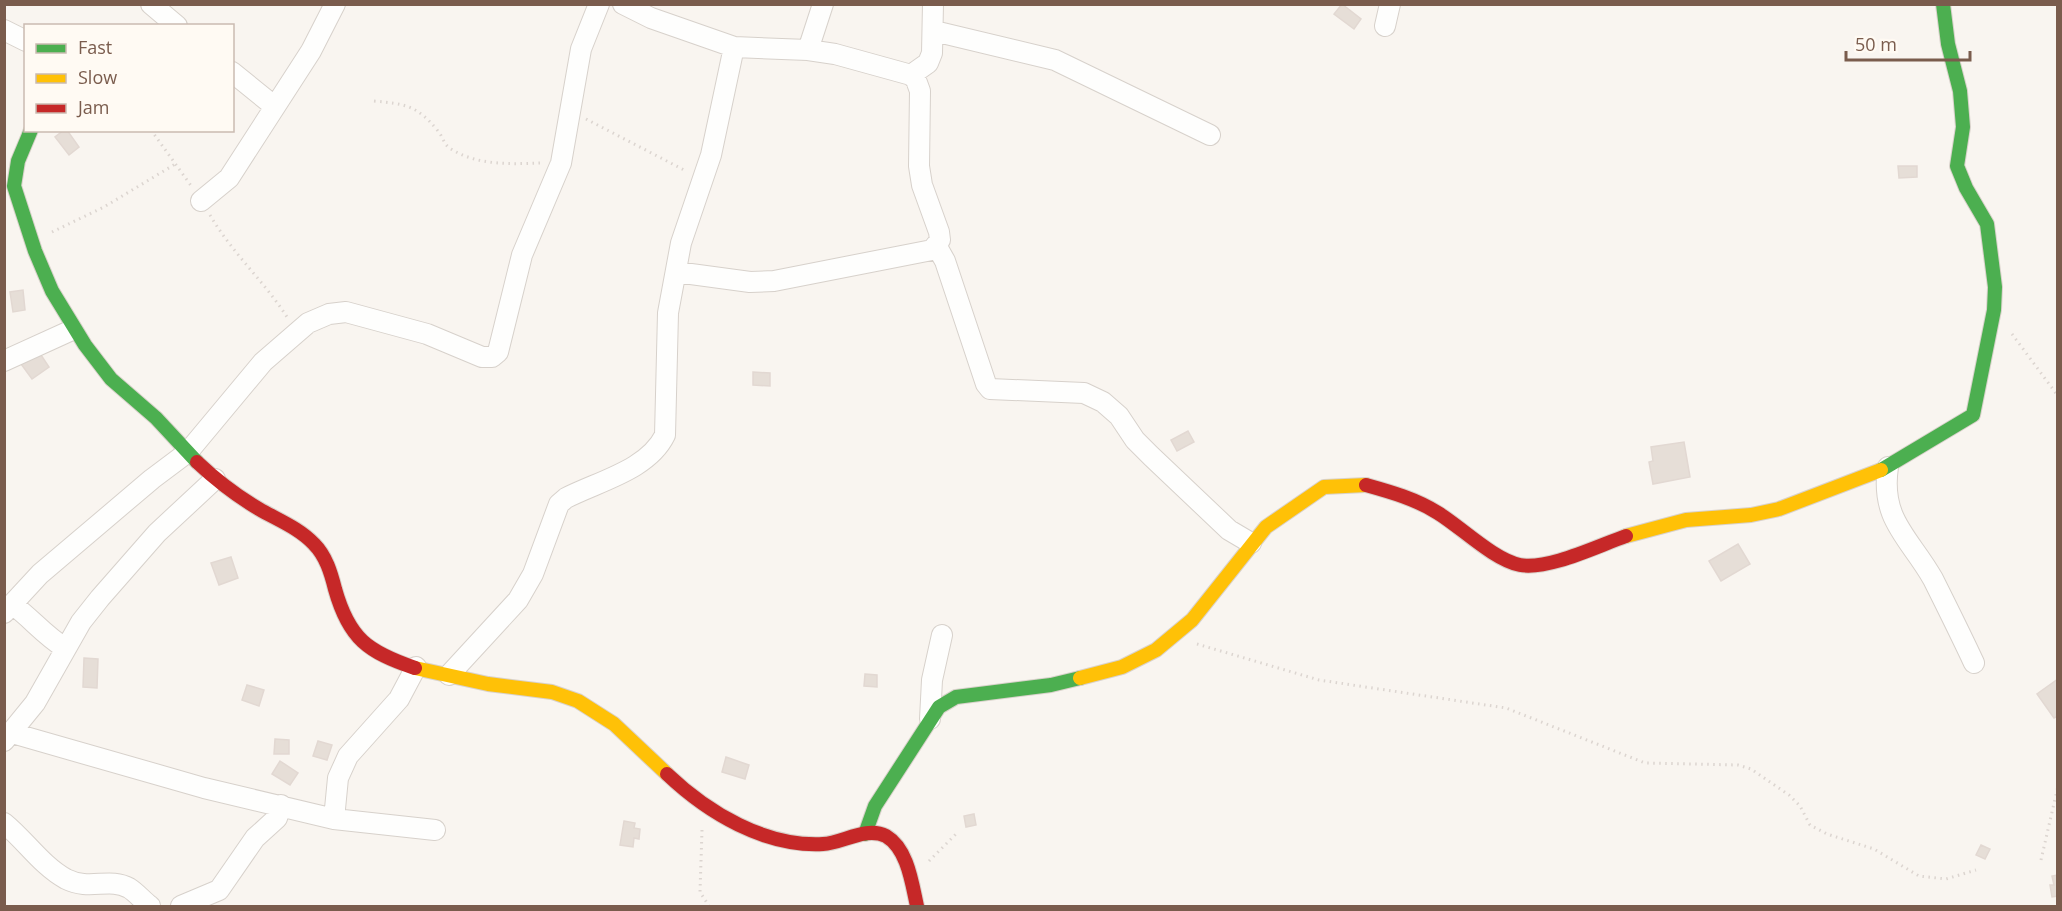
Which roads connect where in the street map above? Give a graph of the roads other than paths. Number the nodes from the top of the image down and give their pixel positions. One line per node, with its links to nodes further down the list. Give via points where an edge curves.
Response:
1 (151, 4): 9 (street)
2 (335, 4): 18 (street, via 311,51)
3 (598, 4): 26 (street, via 581,49 561,163 522,255 498,352 482,357 427,334 346,312 329,314 308,323 263,362)
4 (623, 4): 14 (street)
5 (823, 4): 15 (street)
6 (933, 4): 12 (street)
7 (1390, 4): 10 (street)
8 (1943, 4): 27 (street, via 1960,91 1963,127 1957,166 1987,224 1994,310 1973,415)
9 (175, 24)
10 (1385, 26)
11 (6, 28): 13 (street)
12 (934, 31): 17 (street, via 928,63); 20 (street, via 1055,60)
13 (24, 40)
14 (734, 47): 15 (street); 23 (street, via 711,156 689,215)
15 (808, 50): 17 (street, via 862,59)
16 (234, 74): 18 (street)
17 (911, 75): 22 (street, via 920,91 919,166 939,232)
18 (274, 106): 21 (street, via 229,178)
19 (30, 132): 24 (street, via 14,180 32,242)
20 (1210, 135)
21 (201, 201)
22 (936, 245): 23 (street, via 926,252 774,281 750,282); 29 (street, via 990,388 1084,393 1103,402 1119,416 1134,440 1229,530)
23 (676, 272): 35 (street, via 668,313 665,435 658,449 640,463 574,493 559,504 533,574 518,600)
24 (72, 330): 25 (street); 26 (street, via 113,381)
25 (4, 361)
26 (188, 452): 28 (street); 30 (street, via 40,574)
27 (1888, 467): 29 (street, via 1779,509 1686,520 1544,564 1507,561 1437,512 1406,496 1360,483 1324,487 1266,526); 33 (street, via 1887,497 1894,522 1932,577)
28 (215, 479): 32 (street, via 158,533 100,598); 34 (street, via 315,544 333,576 340,609 362,643)
29 (1251, 543): 36 (street, via 1192,620 1156,650 1122,667 1051,685 957,698 939,707)
30 (8, 608): 32 (street, via 33,620 46,636)
31 (942, 635): 36 (street, via 932,680)
32 (65, 648): 37 (street, via 48,683)
33 (1974, 663)
34 (416, 667): 35 (street); 39 (street, via 399,699 348,756 338,778)
35 (449, 675): 42 (street, via 476,683 532,687 581,703 647,753 670,780 743,828 798,842 825,844)
36 (930, 719): 42 (street, via 875,806)
37 (8, 737): 38 (street)
38 (281, 805): 39 (street); 44 (street, via 277,818 255,838 219,890)
39 (334, 819): 41 (street)
40 (4, 824): 43 (street, via 65,878 89,886 119,885)
41 (435, 830)
42 (865, 834): 45 (street, via 877,833 897,848)
43 (150, 906)
44 (181, 906)
45 (917, 906)

